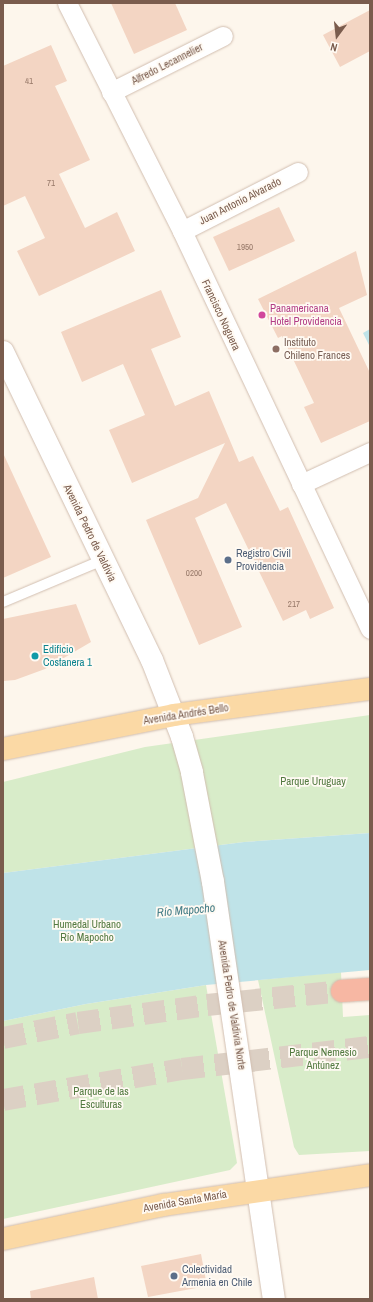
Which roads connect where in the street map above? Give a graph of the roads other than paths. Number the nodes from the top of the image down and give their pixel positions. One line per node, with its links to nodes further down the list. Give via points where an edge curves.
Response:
1 (67, 3): 3 (street, Francisco Noguera)
2 (223, 36): 3 (street, Alfredo Lecannelier)
3 (111, 92): 5 (street, Francisco Noguera)
4 (298, 172): 5 (street, Juan Antonio Alvarado)
5 (182, 231): 8 (street, Francisco Noguera)
6 (3, 352): 9 (main road, Avenida Pedro de Valdivia)
7 (370, 452): 8 (street)
8 (301, 484): 11 (street, Francisco Noguera)
9 (103, 560): 10 (lane); 13 (main road, Avenida Pedro de Valdivia, via 152,660)
10 (3, 602)
11 (370, 629)
12 (370, 689): 13 (main road, Avenida Andrés Bello)
13 (174, 715): 14 (main road, Avenida Andrés Bello); 18 (main road, Avenida Pedro de Valdivia Norte, via 192,772 206,841)
14 (3, 749)
15 (370, 989): 16 (highway)
16 (342, 991)
17 (370, 1175): 18 (main road, Avenida Santa María)
18 (260, 1189): 19 (main road, Avenida Santa María, via 86,1220); 20 (main road, Avenida Pedro de Valdivia Norte)
19 (3, 1240)
20 (274, 1299)

